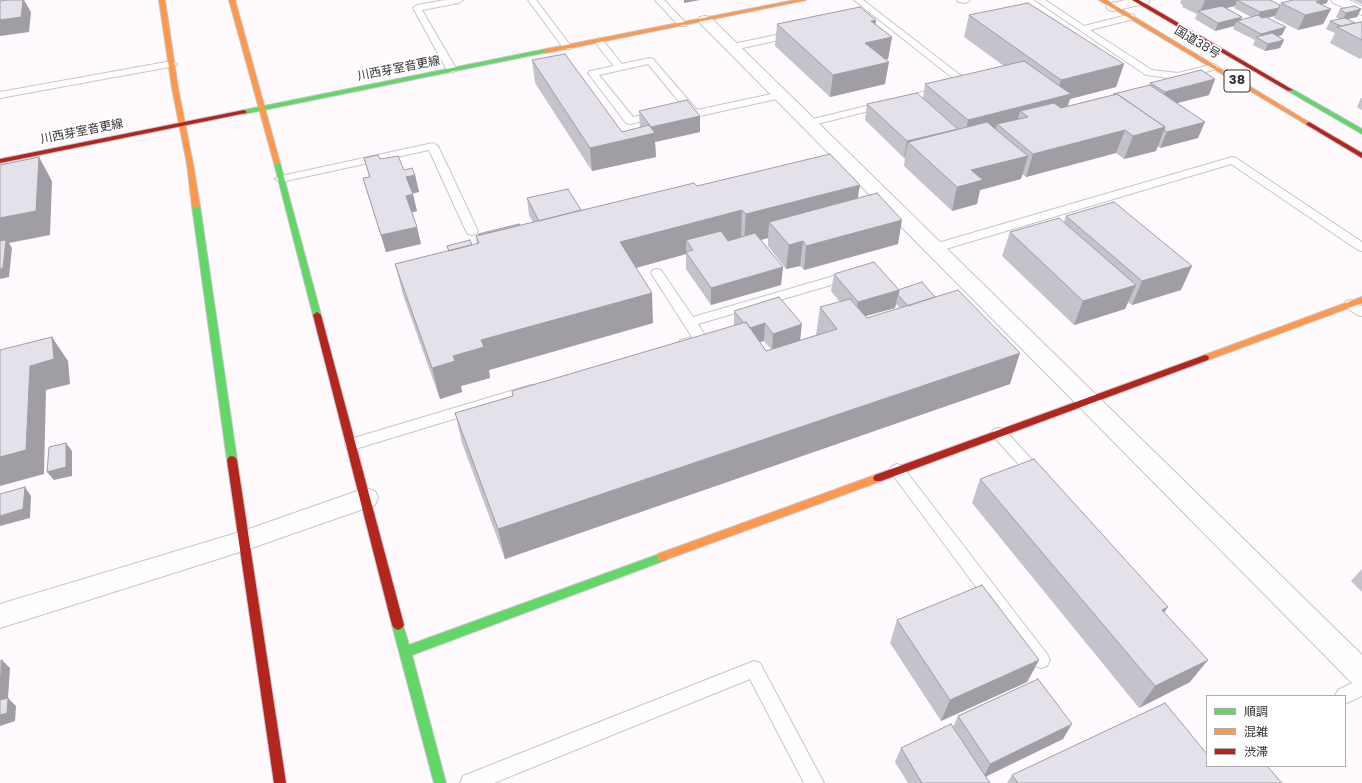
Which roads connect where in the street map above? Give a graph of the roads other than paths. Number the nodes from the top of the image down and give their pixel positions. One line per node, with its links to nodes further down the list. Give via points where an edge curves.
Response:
1 (162, 0): 25 (main road)
2 (232, 0): 31 (main road)
3 (458, 0): 28 (lane, via 417,8)
4 (532, 0): 23 (lane)
5 (659, 0): 19 (lane)
6 (803, 0): 17 (main road, 川西芽室音更線)
7 (858, 0): 15 (lane)
8 (961, 0): 9 (lane)
9 (966, 0)
10 (1039, 0): 20 (lane)
11 (1138, 0): 13 (street); 35 (main road, 国道38号 / 38)
12 (1338, 0): 14 (street)
13 (1107, 3): 16 (main road, 国道38号 / 38)
14 (1362, 12)
15 (879, 16): 18 (lane); 33 (lane, via 966,84)
16 (1131, 17): 20 (lane); 27 (main road, 国道38号 / 38)
17 (705, 20): 19 (main road, 川西芽室音更線); 24 (street)
18 (864, 20)
19 (682, 24): 22 (main road, 川西芽室音更線)
20 (1082, 29): 27 (lane, via 1149,73 1178,76)
21 (802, 32): 24 (lane)
22 (599, 41): 23 (main road, 川西芽室音更線); 26 (lane)
23 (567, 47): 28 (main road, 川西芽室音更線)
24 (733, 47): 30 (street)
25 (172, 64): 29 (lane); 34 (main road)
26 (620, 67): 30 (lane, via 650,61 686,109 695,114); 32 (lane, via 594,73 630,121)
27 (1214, 67): 36 (main road, 国道38号 / 38)
28 (452, 70): 31 (main road, 川西芽室音更線)
29 (0, 95)
30 (781, 95): 33 (street)
31 (262, 108): 34 (main road, 川西芽室音更線); 38 (main road)
32 (667, 113)
33 (809, 123): 41 (street)
34 (182, 124): 37 (main road, 川西芽室音更線); 55 (main road, via 190,164)
35 (1362, 132)
36 (1362, 156)
37 (0, 161)
38 (281, 179): 39 (lane, via 433,146); 51 (main road)
39 (472, 231)
40 (1362, 247): 41 (lane, via 1232,160)
41 (935, 248): 49 (street)
42 (865, 270): 46 (lane)
43 (657, 273): 46 (lane)
44 (1357, 302): 45 (lane); 49 (main road)
45 (1362, 312)
46 (690, 322): 47 (lane, via 700,339)
47 (670, 348)
48 (541, 387): 51 (lane)
49 (1088, 400): 50 (main road); 59 (street)
50 (999, 433): 52 (main road); 53 (lane)
51 (352, 444): 54 (main road)
52 (898, 470): 57 (main road); 58 (lane)
53 (1046, 485)
54 (366, 498): 55 (street); 57 (main road)
55 (243, 541): 56 (street); 62 (main road)
56 (0, 616)
57 (405, 652): 63 (main road)
58 (1041, 660)
59 (1362, 674)
60 (1362, 686): 61 (lane)
61 (1346, 695)
62 (280, 783)
63 (440, 783)
64 (470, 783): 65 (lane, via 754,669)
65 (814, 783)

